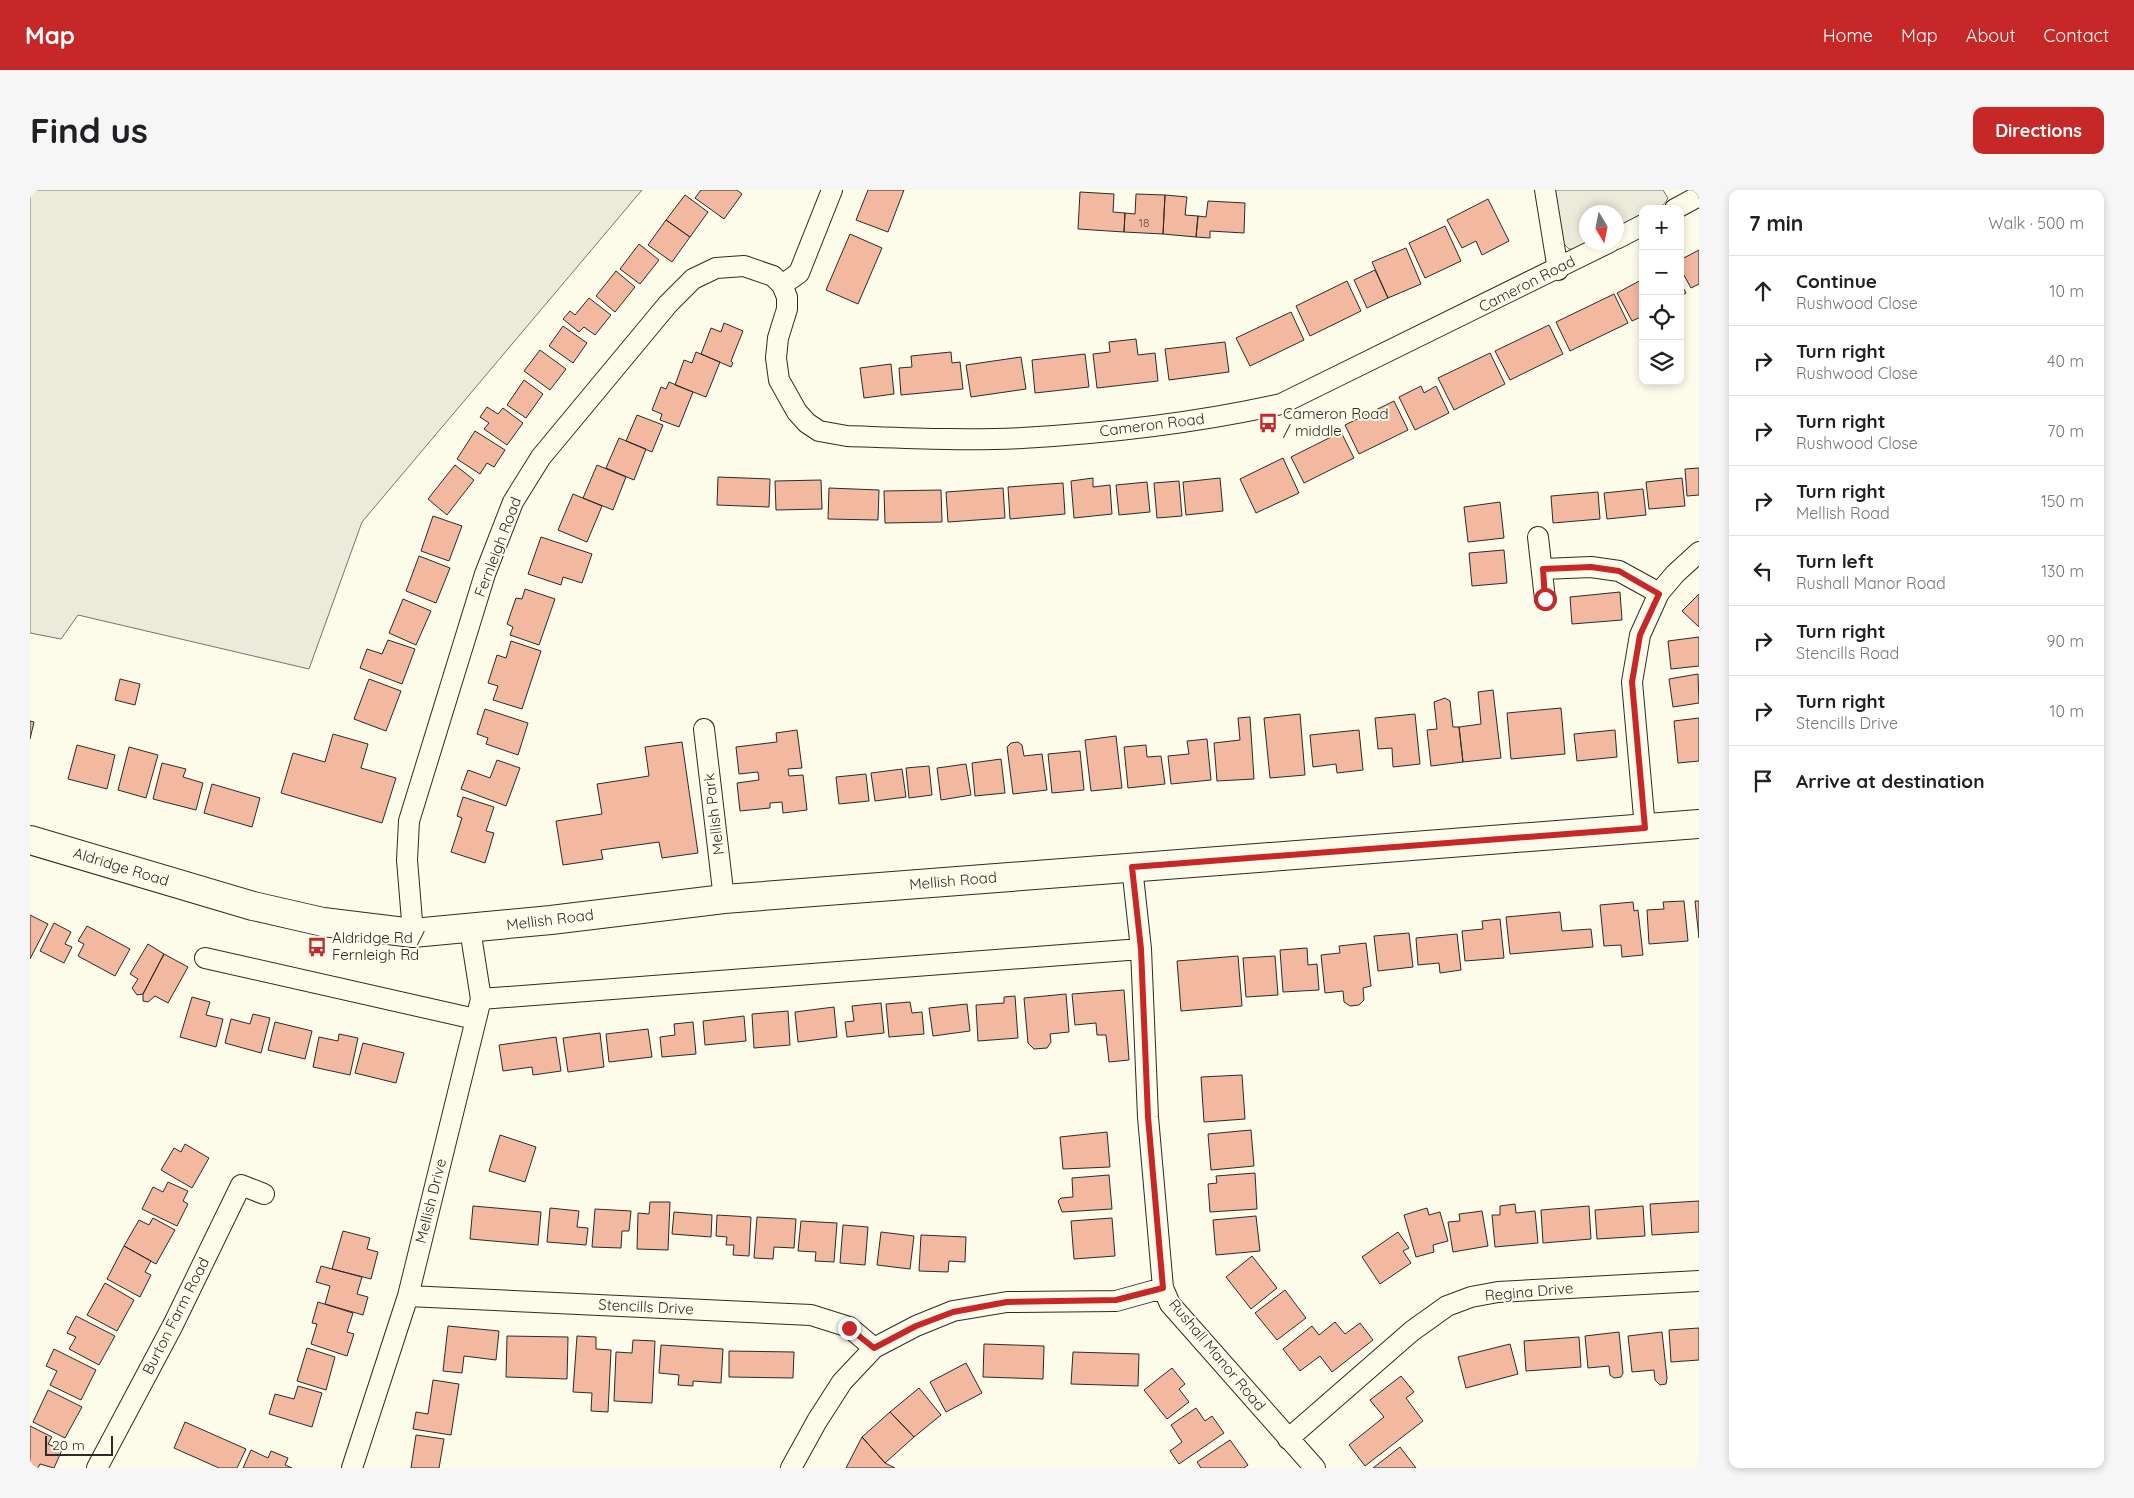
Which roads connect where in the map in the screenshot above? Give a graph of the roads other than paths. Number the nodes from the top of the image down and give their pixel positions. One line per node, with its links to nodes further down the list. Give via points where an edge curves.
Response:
1 (832, 190): 10 (street, via 799,273)
2 (1545, 190): 9 (street)
3 (1684, 190): 4 (street)
4 (1699, 196): 5 (street)
5 (1682, 205)
6 (1639, 228): 7 (street)
7 (1624, 235)
8 (1595, 250): 9 (street, Cameron Road)
9 (1558, 270): 10 (street, Cameron Road, via 1281,404 1126,430 1020,438 847,436 820,431 797,412 779,380 778,338 787,309)
10 (782, 285): 24 (street, Fernleigh Road, via 774,276 744,266 716,268 693,279 668,304 540,457 513,502 485,574 409,821 407,860)
11 (1538, 537): 13 (street)
12 (1699, 552): 14 (street)
13 (1543, 569): 14 (street, via 1591,567 1619,571); 15 (street)
14 (1659, 594): 18 (street, via 1640,635 1632,682)
15 (1545, 599)
16 (704, 729): 22 (street, Mellish Park)
17 (1699, 824): 18 (main road, Mellish Road)
18 (1645, 828): 20 (main road, Mellish Road)
19 (30, 840): 21 (main road, Aldridge Road)
20 (1132, 867): 22 (main road, Mellish Road); 25 (street, Rushall Manor Road)
21 (212, 894): 24 (main road, Mellish Road, via 323,922)
22 (724, 899): 23 (main road, Mellish Road)
23 (470, 929): 24 (main road, Mellish Road); 27 (street, Mellish Drive)
24 (413, 933)
25 (1141, 949): 27 (street); 31 (street, Rushall Manor Road, via 1148,1117)
26 (206, 958): 28 (street)
27 (481, 999): 28 (street, Mellish Drive)
28 (476, 1019): 32 (street, Mellish Drive)
29 (264, 1194): 36 (street, Burton Farm Road, via 241,1185)
30 (1699, 1281): 34 (street, Regina Drive, via 1498,1292 1447,1306 1412,1331)
31 (1163, 1288): 33 (street, via 1116,1300 1007,1302 953,1312 916,1326); 34 (street, Rushall Manor Road, via 1170,1304)
32 (408, 1296): 33 (street, Stencills Drive, via 811,1314 849,1328); 37 (street, Mellish Drive)
33 (874, 1348): 38 (street, via 842,1382)
34 (1288, 1439): 35 (street, Rushall Manor Road)
35 (1308, 1466)
36 (102, 1467)
37 (352, 1468)
38 (791, 1468)

